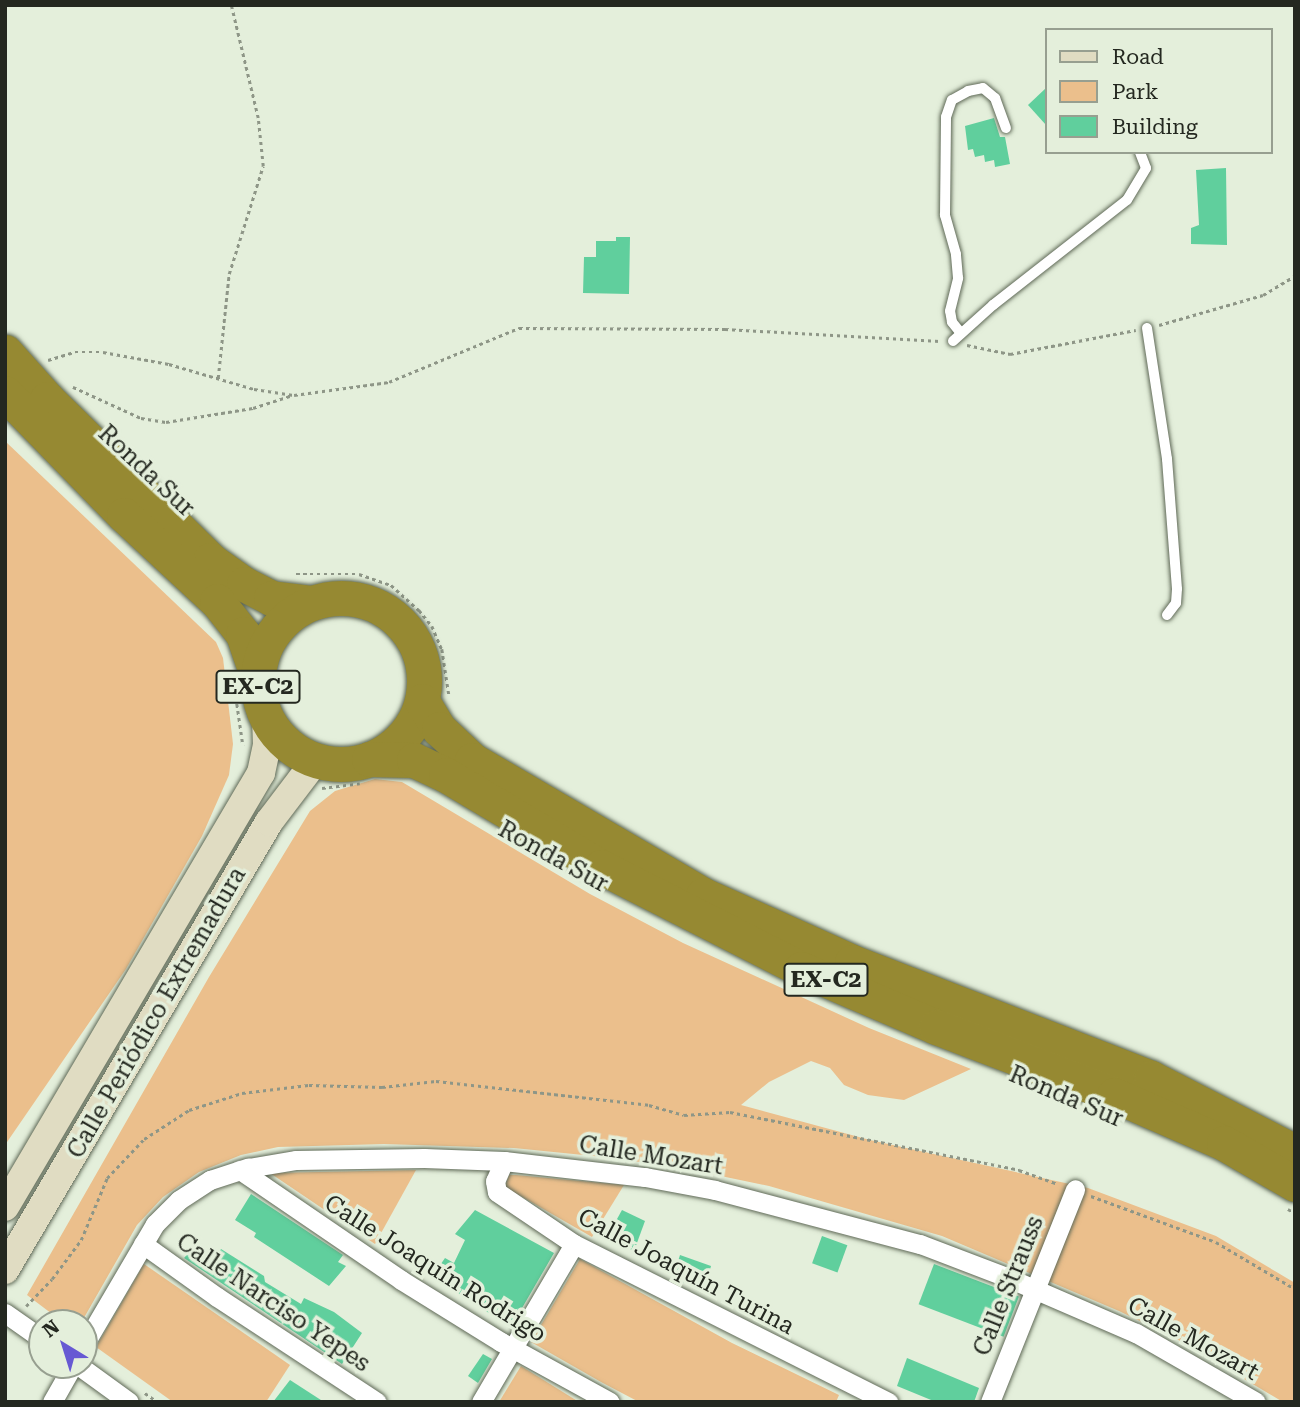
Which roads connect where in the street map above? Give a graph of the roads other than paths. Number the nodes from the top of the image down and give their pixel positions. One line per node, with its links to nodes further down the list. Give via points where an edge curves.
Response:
1 (1006, 128): 4 (lane, via 995,97 983,88 968,90 953,100 946,117 945,215 958,278 950,311)
2 (1141, 154): 4 (lane, via 1146,168 1127,200)
3 (1147, 328): 9 (lane, via 1167,458 1177,589 1176,603)
4 (960, 332): 5 (lane)
5 (953, 341)
6 (5, 352): 8 (highway, Ronda Sur / EX-C2, via 210,560 271,598)
7 (5, 393): 10 (highway, Ronda Sur / EX-C2, via 124,515 217,601 243,634)
8 (312, 603): 10 (highway, EX-C2, via 273,632); 11 (highway, EX-C2, via 337,598 363,600 386,611 406,628)
9 (1167, 615)
10 (246, 682): 12 (highway, EX-C2)
11 (436, 700): 13 (highway, EX-C2); 15 (highway, Ronda Sur / EX-C2, via 439,729 472,760 703,895 852,962 1151,1078)
12 (266, 718): 14 (highway, EX-C2); 20 (main road, Calle Periódico Extremadura, via 261,773)
13 (367, 771): 14 (highway, EX-C2, via 352,764); 19 (highway, Ronda Sur / EX-C2, via 414,760 436,770 601,867 801,970 1224,1143)
14 (315, 776): 23 (main road, Calle Periódico Extremadura, via 269,821)
15 (1295, 1152)
16 (504, 1161): 17 (street, Calle Mozart, via 296,1160); 22 (street, Calle Joaquín Turina, via 495,1181 498,1192); 24 (street, Calle Mozart, via 645,1177 777,1204 920,1244)
17 (240, 1170): 21 (street, Calle Mozart, via 210,1180 179,1200); 28 (street, Calle Joaquín Rodrigo, via 390,1273)
18 (1075, 1189): 24 (street, Calle Strauss)
19 (1290, 1195)
20 (5, 1207)
21 (143, 1244): 26 (street, Calle Mozart); 34 (street, Calle Narciso Yepes)
22 (574, 1244): 28 (street); 32 (street, Calle Joaquín Turina)
23 (5, 1270)
24 (1033, 1288): 38 (street, Calle Strauss); 39 (street, Calle Mozart, via 1136,1333)
25 (12, 1307): 27 (street)
26 (98, 1321)
27 (28, 1324)
28 (513, 1348): 35 (street); 36 (street, Calle Joaquín Rodrigo)
29 (98, 1377): 31 (street)
30 (66, 1379): 33 (street)
31 (134, 1395)
32 (857, 1395): 37 (street, Calle Joaquín Turina)
33 (52, 1402)
34 (377, 1402)
35 (481, 1402)
36 (610, 1402)
37 (888, 1402)
38 (990, 1402)
39 (1256, 1402)

